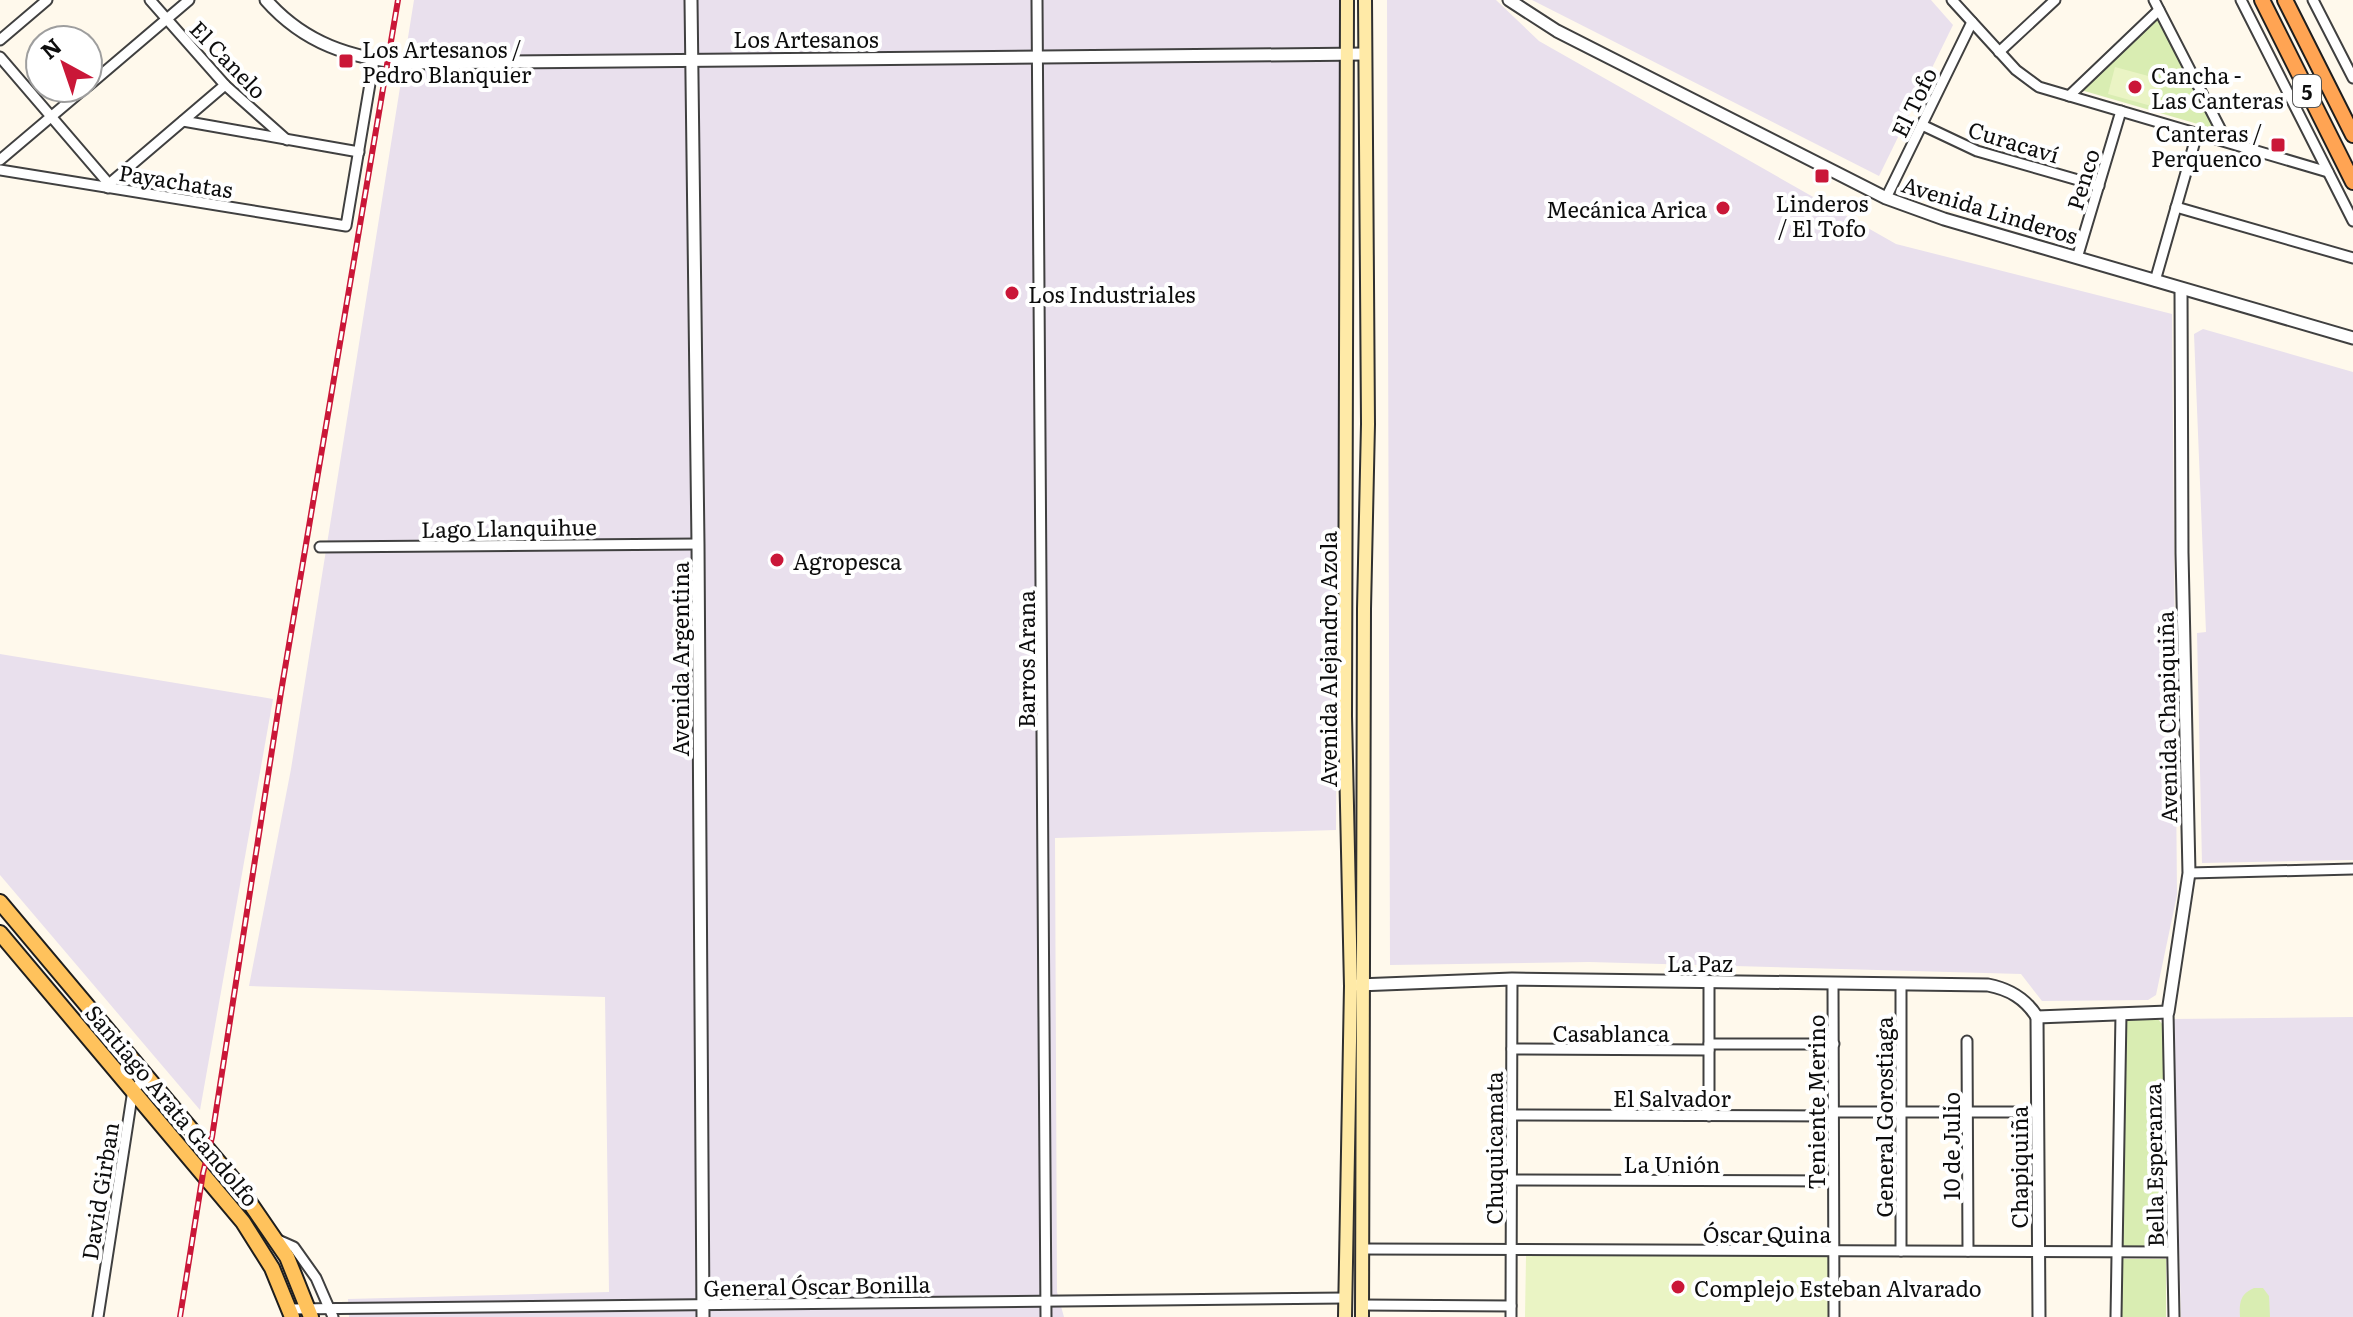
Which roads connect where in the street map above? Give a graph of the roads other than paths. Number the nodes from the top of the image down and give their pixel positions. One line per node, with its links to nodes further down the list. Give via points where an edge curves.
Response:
1 (47, 0): 19 (street)
2 (150, 0): 17 (street, El Canelo)
3 (189, 0): 17 (street)
4 (691, 0): 25 (street, Avenida Argentina)
5 (1037, 0): 23 (street, Barros Arana)
6 (1347, 0): 21 (main road, Avenida Alejandro Azola)
7 (1365, 0): 22 (main road, Avenida Alejandro Azola)
8 (1509, 0): 47 (street, Avenida Linderos, via 1557,31)
9 (1952, 0): 18 (street)
10 (2055, 0): 20 (street)
11 (2241, 0): 43 (street)
12 (2262, 0): 44 (highway, 5)
13 (2285, 0): 37 (highway, 5)
14 (2313, 0): 28 (street)
15 (268, 1): 26 (street, Los Artesanos, via 319,43)
16 (2156, 5): 30 (street); 39 (street)
17 (167, 19): 27 (street); 29 (street, El Canelo)
18 (1972, 22): 20 (street); 35 (street, El Tofo)
19 (0, 40)
20 (1999, 52): 30 (street, via 2027,80)
21 (1348, 54): 22 (street, Los Artesanos); 23 (street, Los Artesanos); 65 (main road, Avenida Alejandro Azola, via 1345,716)
22 (1365, 54): 65 (main road, Avenida Alejandro Azola, via 1368,368)
23 (1038, 56): 25 (street, Los Artesanos); 93 (street, Barros Arana)
24 (0, 57): 33 (street)
25 (691, 59): 26 (street, Los Artesanos); 55 (street, Avenida Argentina)
26 (374, 60): 40 (street)
27 (104, 72)
28 (2353, 78)
29 (225, 85): 34 (street); 38 (street, El Canelo)
30 (2069, 96): 32 (street)
31 (65, 104): 33 (street)
32 (2121, 111): 36 (street); 46 (street, Penco)
33 (51, 116): 41 (street); 45 (street)
34 (183, 121): 38 (street, El Canelo); 45 (street)
35 (1922, 125): 46 (street, Curacaví, via 1977,151); 47 (street, El Tofo)
36 (2197, 134): 39 (street); 48 (street)
37 (2353, 135)
38 (287, 140): 40 (street, El Canelo)
39 (2226, 140): 43 (street)
40 (359, 152): 45 (street, Payachatas, via 346,226)
41 (0, 160)
42 (0, 170): 45 (street, Payachatas)
43 (2328, 172): 49 (street)
44 (2353, 182)
45 (109, 186)
46 (2099, 186): 50 (street, Penco)
47 (1886, 198): 50 (street, Avenida Linderos)
48 (2176, 207): 51 (street); 52 (street)
49 (2353, 221)
50 (2077, 258): 52 (street, Avenida Linderos)
51 (2353, 258)
52 (2155, 281): 53 (street, Avenida Linderos)
53 (2181, 289): 54 (street, Avenida Linderos); 58 (street, Avenida Chapiquiña)
54 (2353, 338)
55 (698, 544): 56 (street, Lago Llanquihue); 95 (street, Avenida Argentina)
56 (320, 547)
57 (2353, 869): 58 (street)
58 (2189, 873): 66 (street, Avenida Chapiquiña)
59 (0, 902): 73 (main road, Santiago Arata Gandolfo)
60 (0, 933): 74 (main road, Santiago Arata Gandolfo)
61 (1512, 979): 62 (street, La Paz); 65 (street, La Paz); 72 (street, Chuquicamata)
62 (1709, 981): 63 (street, La Paz); 71 (street)
63 (1833, 983): 64 (street, La Paz); 70 (street, Teniente Merino)
64 (1901, 984): 68 (street, La Paz, via 1997,987 2021,998); 75 (street, General Gorostiaga)
65 (1357, 985): 84 (main road, Avenida Alejandro Azola); 92 (main road, Avenida Alejandro Azola)
66 (2168, 1012): 67 (street); 91 (street, Bella Esperanza)
67 (2121, 1014): 68 (street); 90 (street, Bella Esperanza)
68 (2037, 1017): 77 (street, Chapiquiña)
69 (1967, 1041): 76 (street, 10 de Julio)
70 (1834, 1044): 71 (street, Casablanca); 78 (street, Teniente Merino)
71 (1709, 1047): 72 (street, Casablanca); 80 (street)
72 (1512, 1049): 79 (street, Chuquicamata)
73 (147, 1077): 74 (street); 83 (main road, Santiago Arata Gandolfo)
74 (133, 1090): 98 (main road, Santiago Arata Gandolfo, via 252,1235); 100 (street, David Girban)
75 (1901, 1112): 76 (street, El Salvador); 78 (street, El Salvador); 87 (street, General Gorostiaga)
76 (1967, 1112): 77 (street, El Salvador); 88 (street, 10 de Julio)
77 (2037, 1112): 89 (street, Chapiquiña)
78 (1834, 1114): 80 (street, El Salvador); 82 (street, Teniente Merino)
79 (1511, 1115): 80 (street, El Salvador); 81 (street, Chuquicamata)
80 (1709, 1116)
81 (1511, 1180): 82 (street, La Unión); 85 (street, Chuquicamata)
82 (1833, 1181): 86 (street, Teniente Merino)
83 (276, 1239): 97 (street, Santiago Arata Gandolfo, via 294,1247); 99 (main road, Santiago Arata Gandolfo)
84 (1362, 1249): 85 (street, Óscar Quina); 96 (main road, Avenida Alejandro Azola)
85 (1511, 1249): 86 (street, Óscar Quina); 94 (street, Chuquicamata)
86 (1833, 1251): 87 (street, Óscar Quina); 104 (street, Teniente Merino)
87 (1901, 1251): 88 (street, Óscar Quina)
88 (1968, 1251): 89 (street, Óscar Quina)
89 (2038, 1252): 90 (street, Óscar Quina); 105 (street, Chapiquiña)
90 (2117, 1252): 91 (street, Óscar Quina); 106 (street, Bella Esperanza)
91 (2172, 1252): 107 (street, Bella Esperanza)
92 (1345, 1298): 93 (street, General Óscar Bonilla); 102 (main road, Avenida Alejandro Azola)
93 (1046, 1301): 95 (street, General Óscar Bonilla); 101 (street, Barros Arana)
94 (1511, 1306): 96 (street); 103 (street, Chuquicamata)
95 (703, 1311): 97 (street, General Óscar Bonilla)
96 (1362, 1311)
97 (332, 1312): 99 (street, General Óscar Bonilla)
98 (291, 1313): 99 (street, General Óscar Bonilla)
99 (310, 1313)
100 (98, 1317)
101 (1046, 1317)
102 (1345, 1317)
103 (1511, 1317)
104 (1834, 1317)
105 (2039, 1317)
106 (2116, 1317)
107 (2174, 1317)

